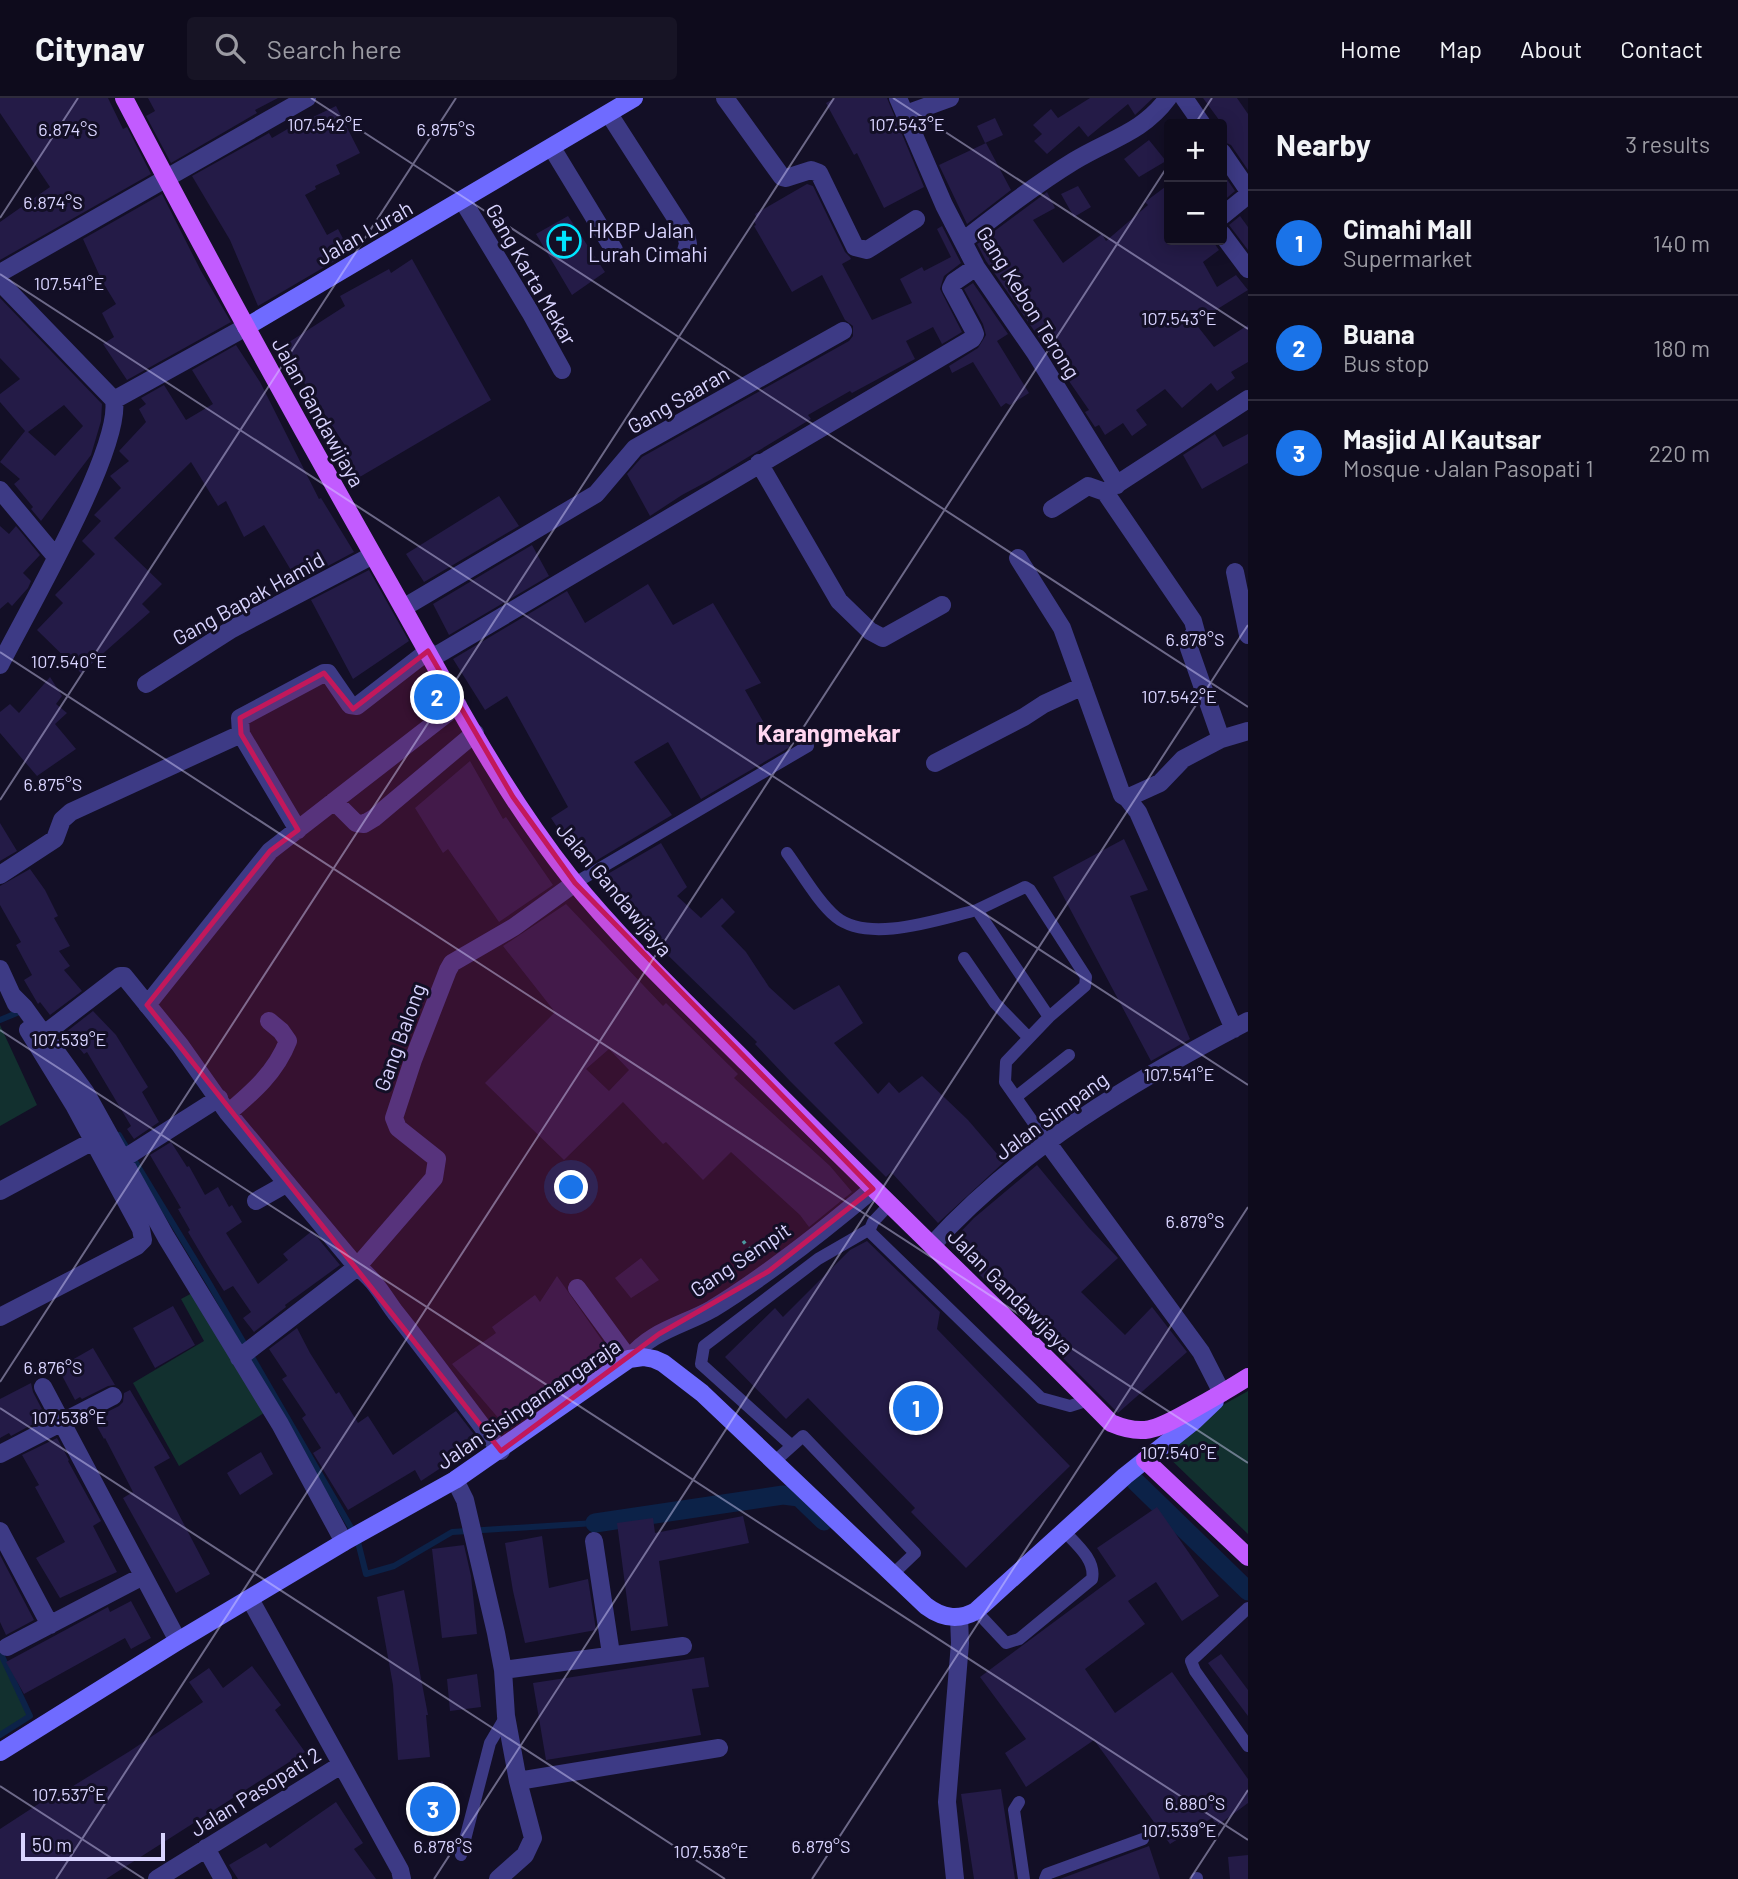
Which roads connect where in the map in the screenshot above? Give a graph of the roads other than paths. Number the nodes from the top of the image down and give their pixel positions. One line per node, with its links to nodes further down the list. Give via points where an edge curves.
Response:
1 (124, 98): 13 (main road, Jalan Gandawijaya)
2 (307, 98): 13 (street)
3 (634, 98): 9 (main road, Jalan Lurah)
4 (725, 98): 18 (street, via 782,177 811,170 819,173 856,247 867,250)
5 (950, 98): 8 (street)
6 (1168, 98): 19 (street, via 1143,125 1076,159)
7 (1184, 98): 10 (street)
8 (902, 106): 19 (street, Gang Kebon Terong)
9 (609, 114): 11 (main road, Jalan Lurah); 22 (street, via 686,234)
10 (1199, 119)
11 (552, 148): 16 (main road, Jalan Lurah); 21 (street)
12 (1227, 159): 14 (street)
13 (166, 178): 25 (street); 27 (main road, Jalan Gandawijaya)
14 (1248, 190)
15 (1248, 195): 17 (street)
16 (463, 201): 27 (main road, Jalan Lurah); 29 (street, Gang Karta Mekar)
17 (1227, 212)
18 (916, 219)
19 (963, 241): 23 (street, Gang Kebon Terong)
20 (1227, 241): 24 (street)
21 (614, 250)
22 (686, 251)
23 (976, 267): 32 (street, via 951,285 975,334 972,339); 33 (street, Gang Kebon Terong, via 1036,354)
24 (1248, 269)
25 (0, 273)
26 (0, 282): 31 (street)
27 (246, 327): 31 (street, Jalan Lurah); 36 (main road, Jalan Gandawijaya)
28 (844, 331): 41 (street, Gang Saaran, via 635,448 596,494)
29 (562, 370)
30 (1248, 399): 33 (street)
31 (114, 400): 37 (street, via 116,413 97,470)
32 (759, 463): 40 (street, via 839,601 870,631 883,638); 43 (street)
33 (1111, 488): 35 (street, via 1088,486); 51 (street, Gang Kebon Terong, via 1193,621 1196,632 1189,648)
34 (0, 490): 37 (street)
35 (1052, 509)
36 (373, 555): 41 (main road, Jalan Gandawijaya); 45 (street, Gang Bapak Hamid, via 232,629)
37 (56, 557): 44 (street)
38 (1018, 558): 46 (street, via 1062,628)
39 (1235, 572): 42 (street)
40 (942, 605)
41 (403, 608): 43 (main road, Jalan Gandawijaya)
42 (1248, 635)
43 (430, 655): 47 (main road, Jalan Gandawijaya); 50 (street, via 357,706 350,705 328,673 319,675 245,713 239,720)
44 (0, 665)
45 (146, 684)
46 (1083, 686): 53 (street); 54 (street, via 1122,795)
47 (458, 705): 49 (main road, Jalan Gandawijaya); 55 (street)
48 (1248, 730): 51 (street)
49 (475, 733): 55 (street, via 364,824 356,823); 59 (main road, Jalan Gandawijaya)
50 (241, 734): 56 (street); 58 (street, via 71,812 62,820 55,839)
51 (1221, 739): 54 (street, via 1183,759 1160,783)
52 (808, 746): 59 (lane)
53 (935, 763)
54 (1127, 798): 67 (street, via 1138,812)
55 (334, 801): 56 (street)
56 (298, 830): 64 (street, via 270,852)
57 (787, 853): 60 (lane, via 829,911 845,923 865,929 896,929)
58 (0, 875)
59 (575, 883): 77 (main road, Jalan Gandawijaya, via 646,962); 83 (street, Gang Balong, via 450,965 394,1118 398,1128 437,1159 434,1178)
60 (977, 910): 65 (lane); 65 (lane, via 1025,887 1030,890 1086,977 1085,986)
61 (964, 958): 69 (lane, via 995,1003)
62 (0, 970): 63 (street)
63 (12, 995): 68 (street); 73 (street, via 32,1039)
64 (147, 1005): 68 (street, via 120,975); 72 (street)
65 (1049, 1017): 69 (lane)
66 (269, 1021): 72 (street, via 288,1041 282,1054 259,1087)
67 (1241, 1025): 74 (street, Jalan Simpang, via 1139,1080)
68 (43, 1035): 75 (street, via 86,1093)
69 (1029, 1038): 71 (lane, via 1004,1070 1005,1082)
70 (1069, 1055): 71 (lane)
71 (1016, 1097): 74 (lane)
72 (223, 1105): 75 (street); 76 (street)
73 (93, 1141): 78 (street); 85 (street, via 143,1240)
74 (1047, 1142): 82 (street, Jalan Simpang, via 986,1191); 90 (street, via 1194,1342)
75 (123, 1158): 86 (street)
76 (286, 1184): 79 (street); 83 (street)
77 (873, 1189): 80 (main road, Jalan Gandawijaya); 87 (street, Gang Sempit, via 769,1271 709,1310 659,1334)
78 (0, 1191)
79 (256, 1201)
80 (889, 1205): 81 (lane); 82 (main road, Jalan Gandawijaya)
81 (870, 1229): 92 (lane, via 1041,1398 1070,1406); 94 (lane, via 818,1259 704,1346 701,1364)
82 (932, 1245): 92 (main road, Jalan Gandawijaya)
83 (357, 1267): 86 (street); 95 (street)
84 (577, 1289): 87 (street)
85 (0, 1317)
86 (239, 1358): 102 (street)
87 (629, 1359): 95 (main road, Jalan Sisingamangaraja); 98 (main road, Jalan Sisingamangaraja, via 643,1357 663,1363 702,1393)
88 (1248, 1377): 90 (main road, Jalan Gandawijaya)
89 (43, 1388): 93 (street)
90 (1222, 1393): 92 (main road, Jalan Gandawijaya, via 1168,1424 1142,1431 1111,1423); 97 (main road)
91 (113, 1396): 93 (street)
92 (1089, 1400)
93 (63, 1423): 96 (street); 106 (street)
94 (792, 1446): 98 (lane); 105 (lane, via 803,1436 915,1553)
95 (501, 1451): 99 (main road, Jalan Sisingamangaraja)
96 (0, 1454)
97 (1145, 1460): 101 (main road); 104 (main road)
98 (774, 1462): 105 (main road, Jalan Sisingamangaraja)
99 (455, 1480): 102 (main road, Jalan Sisingamangaraja); 115 (street, via 475,1540)
100 (0, 1531): 110 (street)
101 (1064, 1531): 109 (main road); 109 (lane, via 1091,1563 1092,1579 1019,1639 1006,1643)
102 (354, 1537): 107 (main road, Jalan Sisingamangaraja)
103 (594, 1541): 114 (street)
104 (1248, 1557)
105 (893, 1574): 109 (main road, Jalan Sisingamangaraja, via 937,1614)
106 (143, 1576): 110 (street); 111 (street)
107 (250, 1599): 111 (main road, Jalan Sisingamangaraja); 120 (street)
108 (1247, 1609): 117 (lane, via 1191,1661)
109 (968, 1614): 130 (street, via 960,1643 947,1802)
110 (50, 1625): 113 (street)
111 (178, 1641): 119 (main road, Jalan Sisingamangaraja)
112 (683, 1646): 114 (street)
113 (7, 1647)
114 (611, 1654): 115 (street)
115 (502, 1670): 116 (street)
116 (506, 1716): 121 (street); 125 (lane, via 490,1743)
117 (1248, 1746)
118 (719, 1748): 121 (street)
119 (0, 1752)
120 (341, 1765): 124 (street, Jalan Pasopati 2); 128 (street)
121 (518, 1781): 129 (street, via 533,1838 525,1855)
122 (1018, 1802): 131 (lane, via 1014,1810)
123 (1143, 1839): 132 (lane, via 1047,1874)
124 (206, 1848): 126 (street, Jalan Pasopati 2); 127 (street)
125 (461, 1855)
126 (158, 1879)
127 (223, 1879)
128 (402, 1879)
129 (498, 1879)
130 (955, 1879)
131 (1024, 1879)
132 (1045, 1879)

